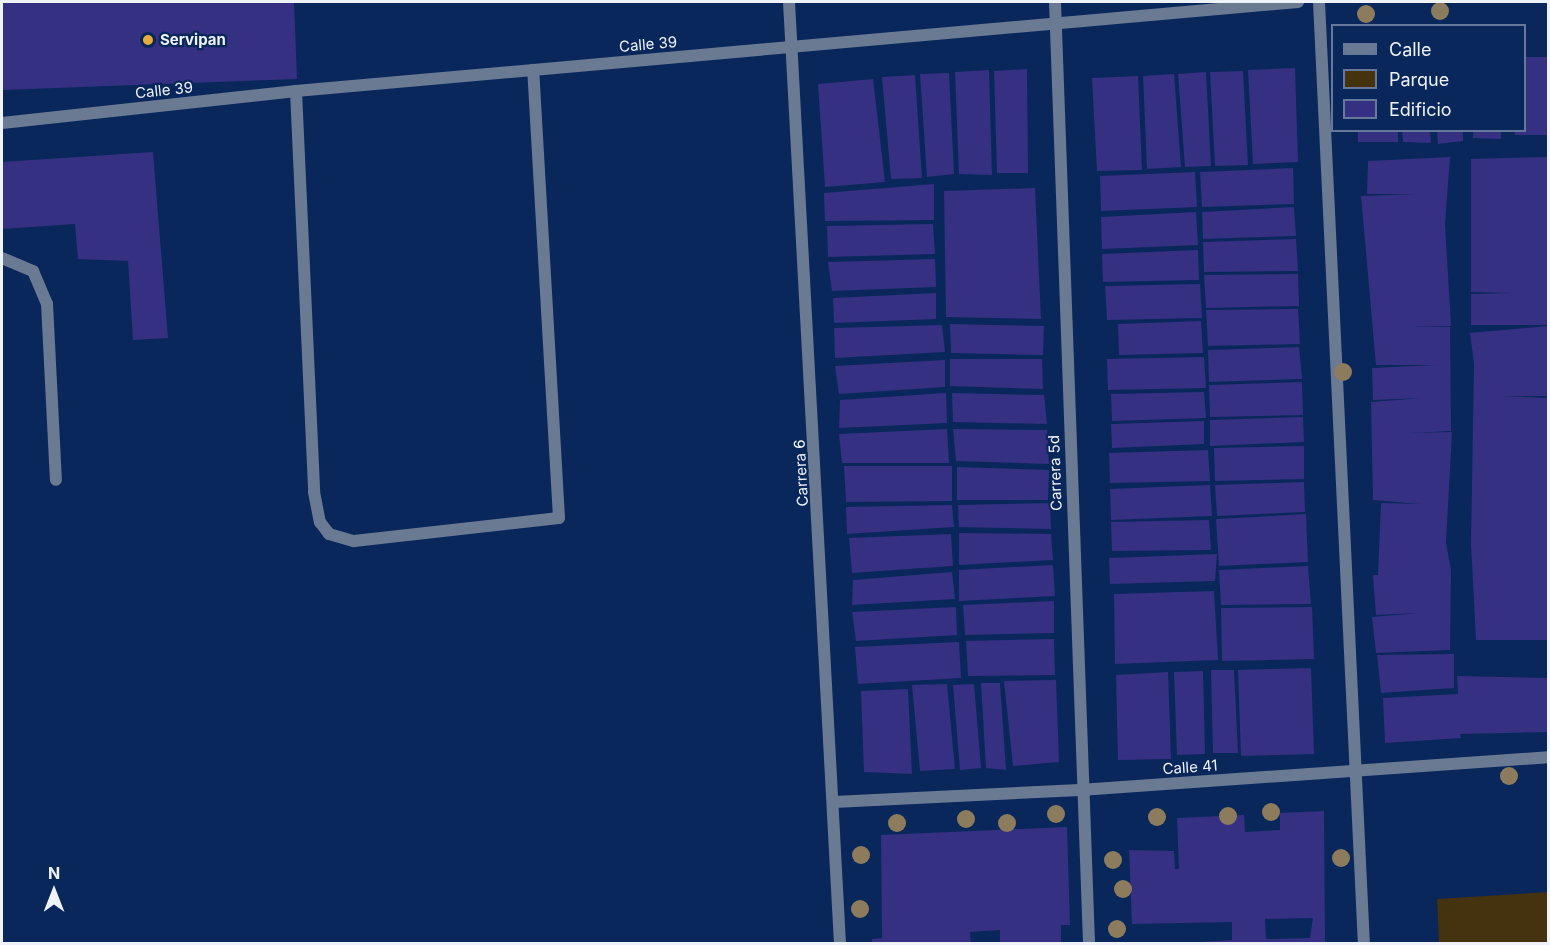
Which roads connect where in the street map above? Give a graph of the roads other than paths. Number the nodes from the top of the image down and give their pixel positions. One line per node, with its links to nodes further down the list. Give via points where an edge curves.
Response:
1 (789, 2): 6 (street, Carrera 6)
2 (1055, 2): 5 (street, Carrera 5d)
3 (1298, 2): 5 (street, Calle 39)
4 (1319, 2): 13 (street)
5 (1056, 23): 6 (street, Calle 39); 14 (street, Carrera 5d)
6 (792, 46): 7 (street, Calle 39); 15 (street, Carrera 6)
7 (533, 70): 8 (street, Calle 39); 8 (street, via 560,518 354,541 329,534 320,522 314,492)
8 (296, 91): 9 (street, Calle 39)
9 (2, 123)
10 (2, 258): 11 (street, via 33,271 47,304)
11 (56, 480)
12 (1548, 758): 13 (street, Calle 41)
13 (1355, 771): 14 (street, Calle 41); 18 (street)
14 (1080, 790): 15 (street, Calle 41); 17 (street, Carrera 5d)
15 (834, 802): 16 (street, Carrera 6)
16 (840, 944)
17 (1089, 944)
18 (1364, 944)

